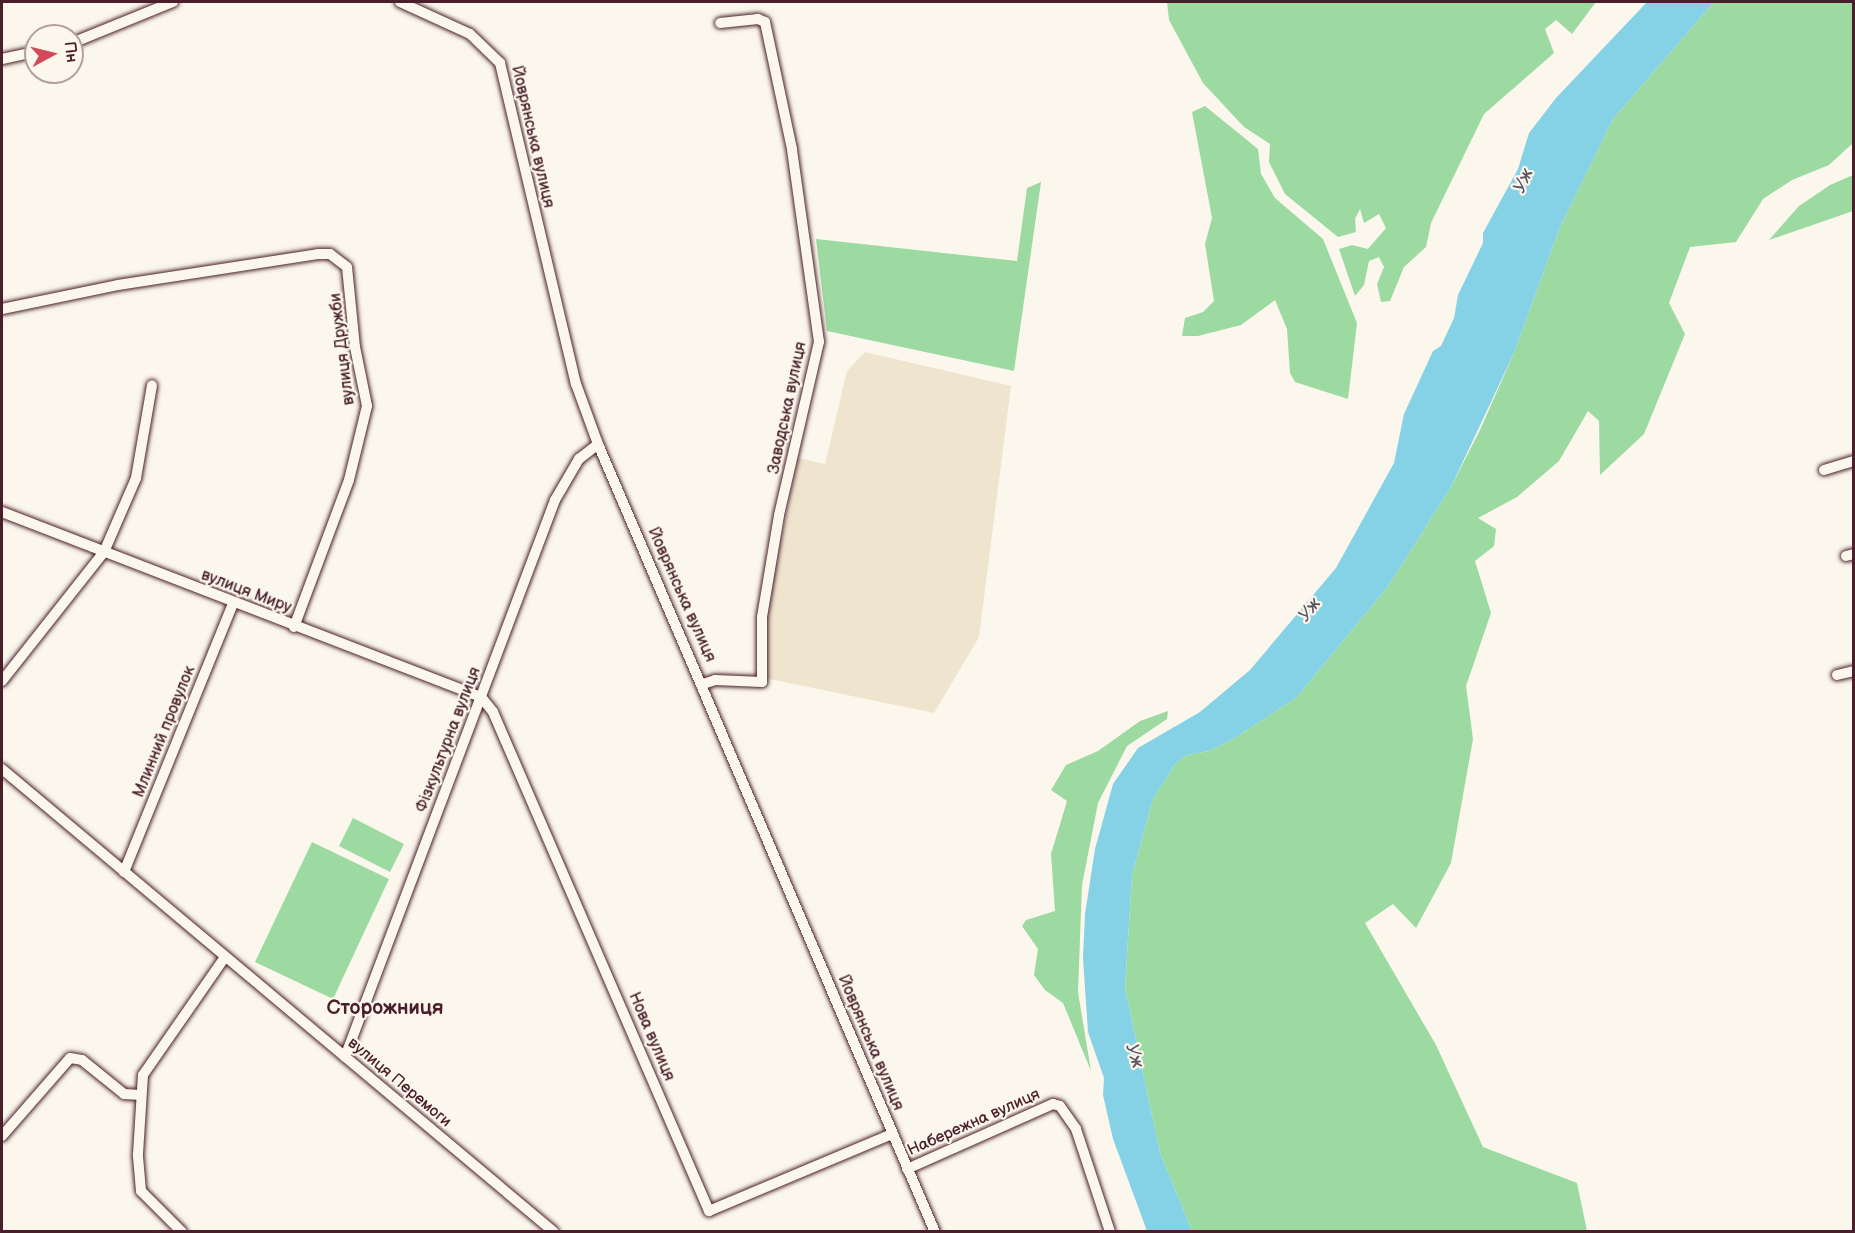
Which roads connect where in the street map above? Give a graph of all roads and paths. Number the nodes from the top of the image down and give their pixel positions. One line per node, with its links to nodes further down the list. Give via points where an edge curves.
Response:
1 (173, 2): 4 (street)
2 (400, 2): 9 (street, Йоврянська вулиця, via 470,34 500,63 576,384)
3 (720, 23): 19 (street, Заводська вулиця, via 758,19 765,22 792,149 819,342 779,515 762,617 762,682 715,680)
4 (84, 38)
5 (24, 54): 6 (street)
6 (2, 59)
7 (2, 309): 15 (street, вулиця Дружби, via 118,285 318,254 330,254 347,267 355,347 367,406 349,480)
8 (152, 385): 13 (street, via 136,478)
9 (598, 444): 19 (street, Йоврянська вулиця); 20 (street, Фізкультурна вулиця, via 579,459 555,500)
10 (1854, 461): 11 (street)
11 (1824, 470)
12 (2, 512): 13 (street, вулиця Миру)
13 (104, 552): 14 (street, вулиця Миру); 18 (street)
14 (233, 603): 15 (street, вулиця Миру); 22 (street, Млинний провулок)
15 (294, 627): 20 (street, вулиця Миру)
16 (1854, 671): 17 (street)
17 (1837, 675)
18 (2, 681)
19 (704, 684): 26 (street, Йоврянська вулиця)
20 (481, 698): 24 (street, Фізкультурна вулиця); 26 (street, Нова вулиця, via 493,712 709,1211)
21 (2, 769): 22 (street, вулиця Перемоги)
22 (124, 872): 23 (street, вулиця Перемоги)
23 (225, 957): 24 (street, вулиця Перемоги); 25 (street, via 152,1059 143,1076)
24 (345, 1057): 30 (street, вулиця Перемоги)
25 (141, 1095): 27 (street, via 124,1094 82,1060 70,1058); 29 (street, via 141,1191)
26 (892, 1134): 28 (street, Йоврянська вулиця)
27 (2, 1137)
28 (907, 1169): 31 (street, Йоврянська вулиця); 32 (street, Набережна вулиця, via 1053,1104 1060,1106 1076,1130)
29 (182, 1232)
30 (554, 1232)
31 (935, 1232)
32 (1110, 1232)

